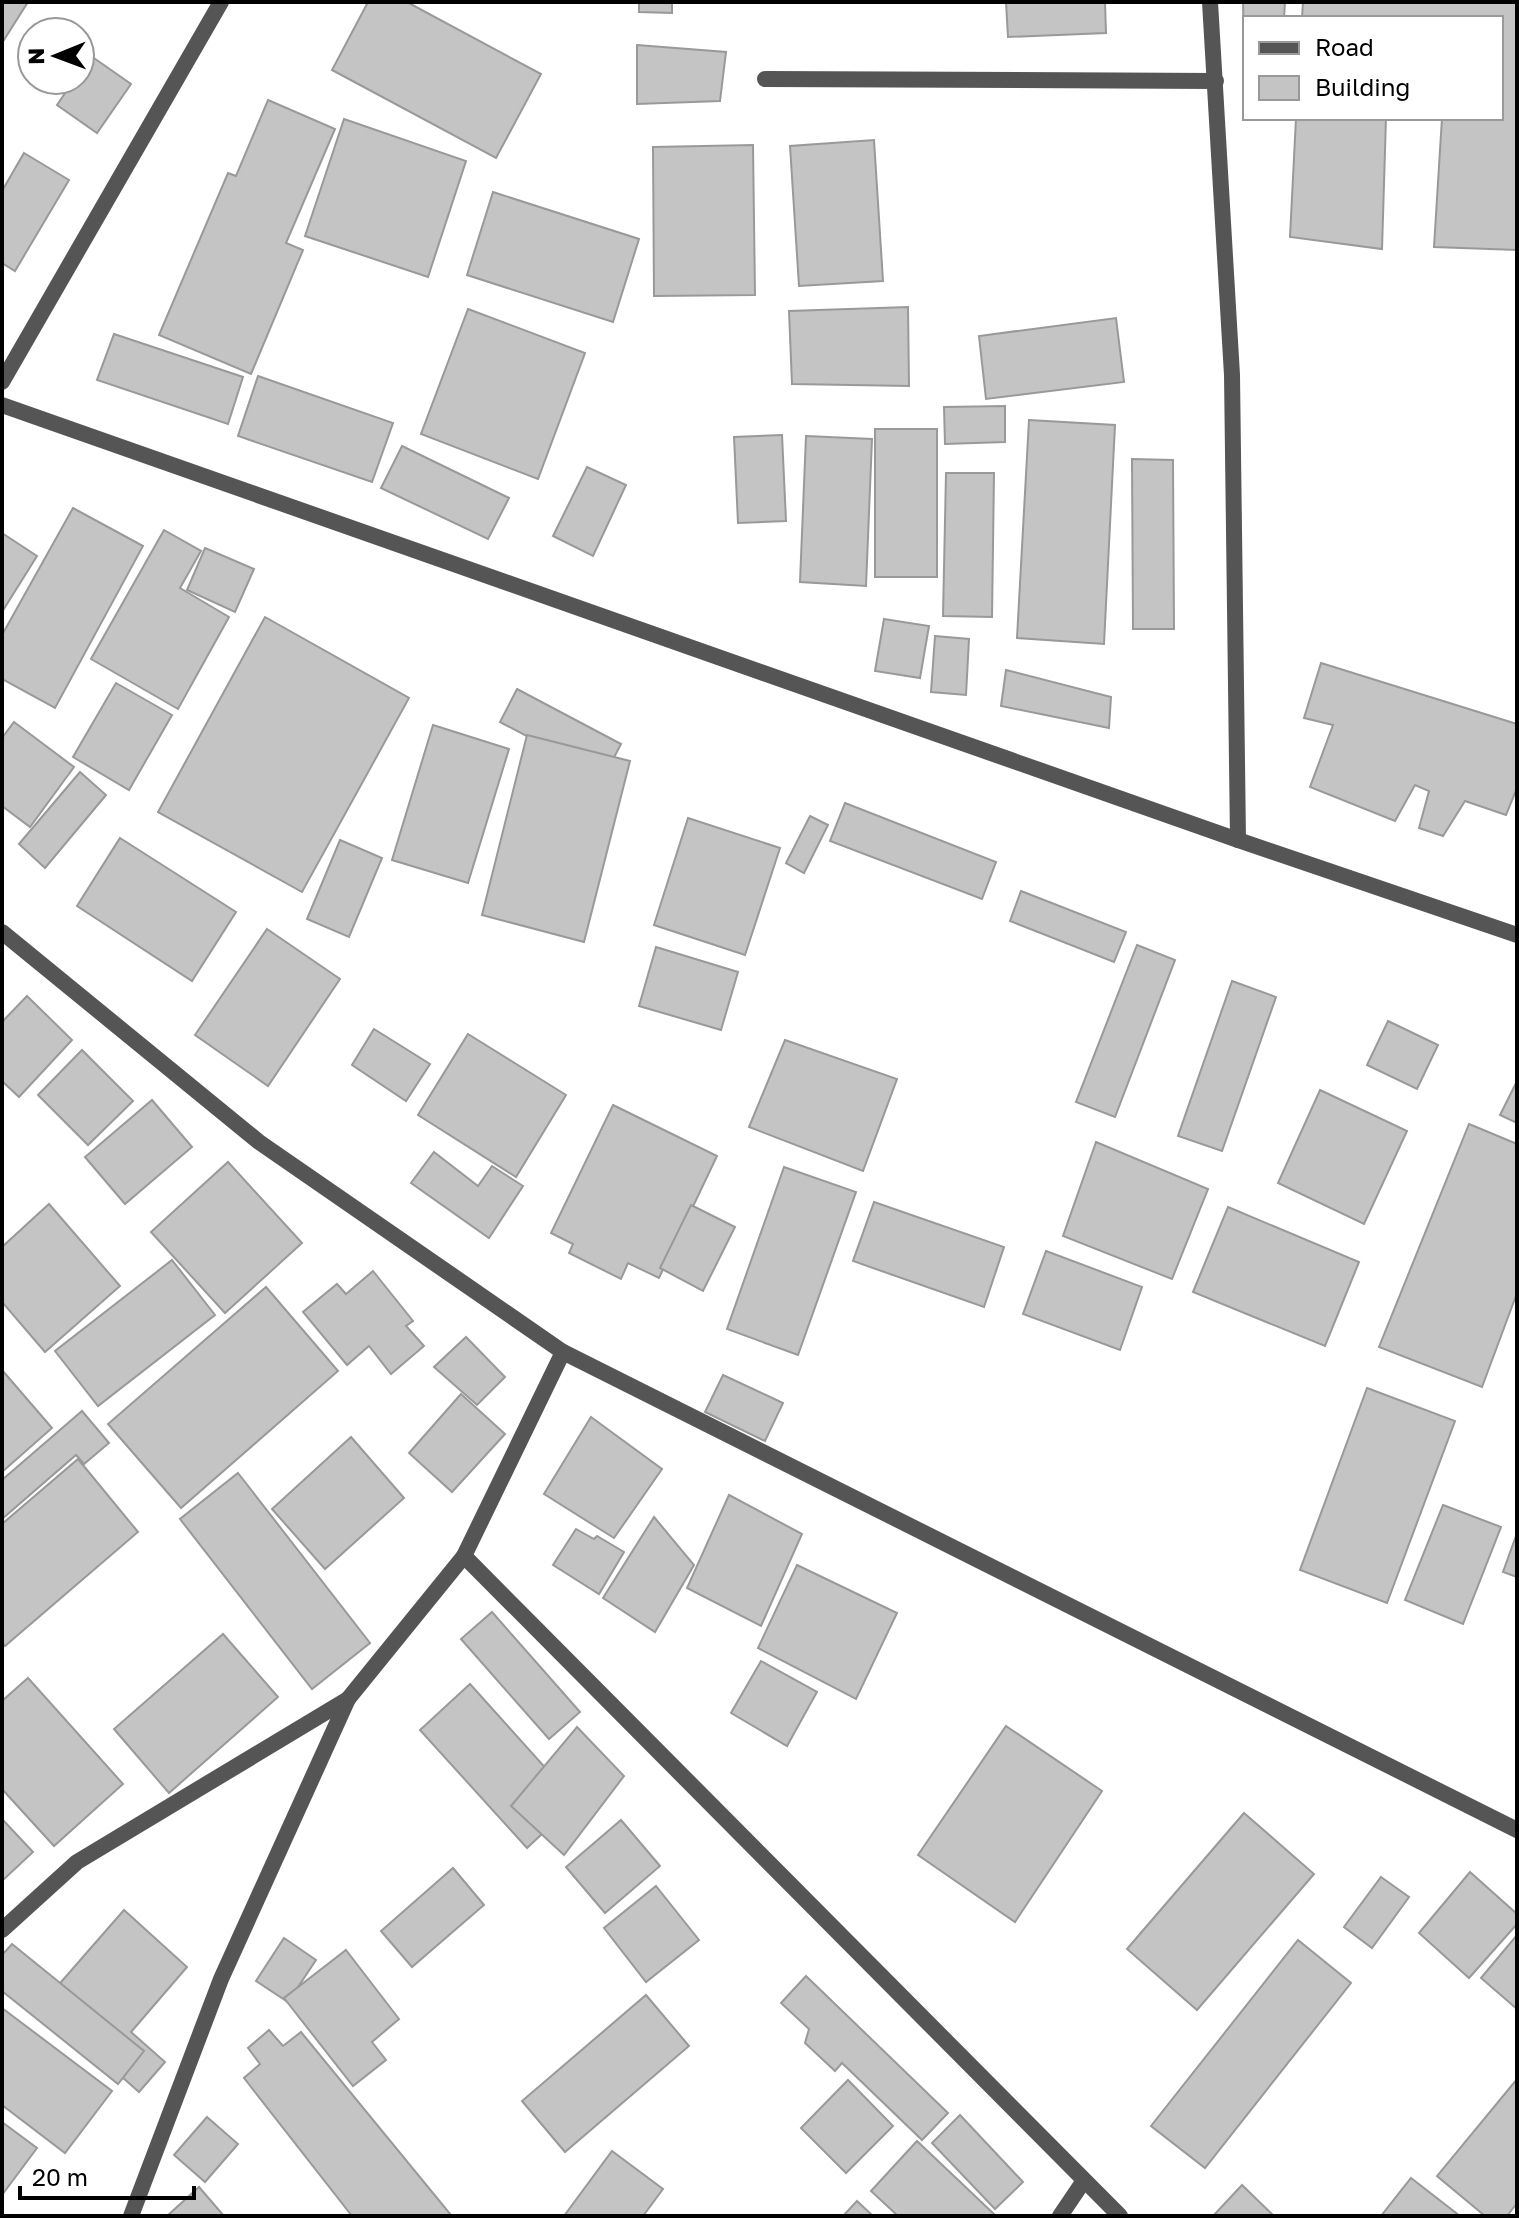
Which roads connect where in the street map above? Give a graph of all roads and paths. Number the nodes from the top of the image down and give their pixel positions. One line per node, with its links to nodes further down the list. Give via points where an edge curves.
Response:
1 (221, 2): 5 (street)
2 (1210, 2): 4 (street)
3 (765, 79): 4 (street)
4 (1216, 81): 7 (street, via 1232,375)
5 (2, 382)
6 (2, 405): 7 (street)
7 (1238, 840): 8 (street)
8 (1517, 935)
9 (5, 942): 10 (street, via 259,1142)
10 (563, 1352): 11 (street); 13 (street)
11 (464, 1556): 12 (street); 15 (street)
12 (348, 1699): 14 (street, via 77,1862); 16 (street, via 221,1979)
13 (1517, 1830)
14 (2, 1930)
15 (1083, 2182): 17 (street); 18 (street)
16 (131, 2216)
17 (1060, 2216)
18 (1120, 2216)

